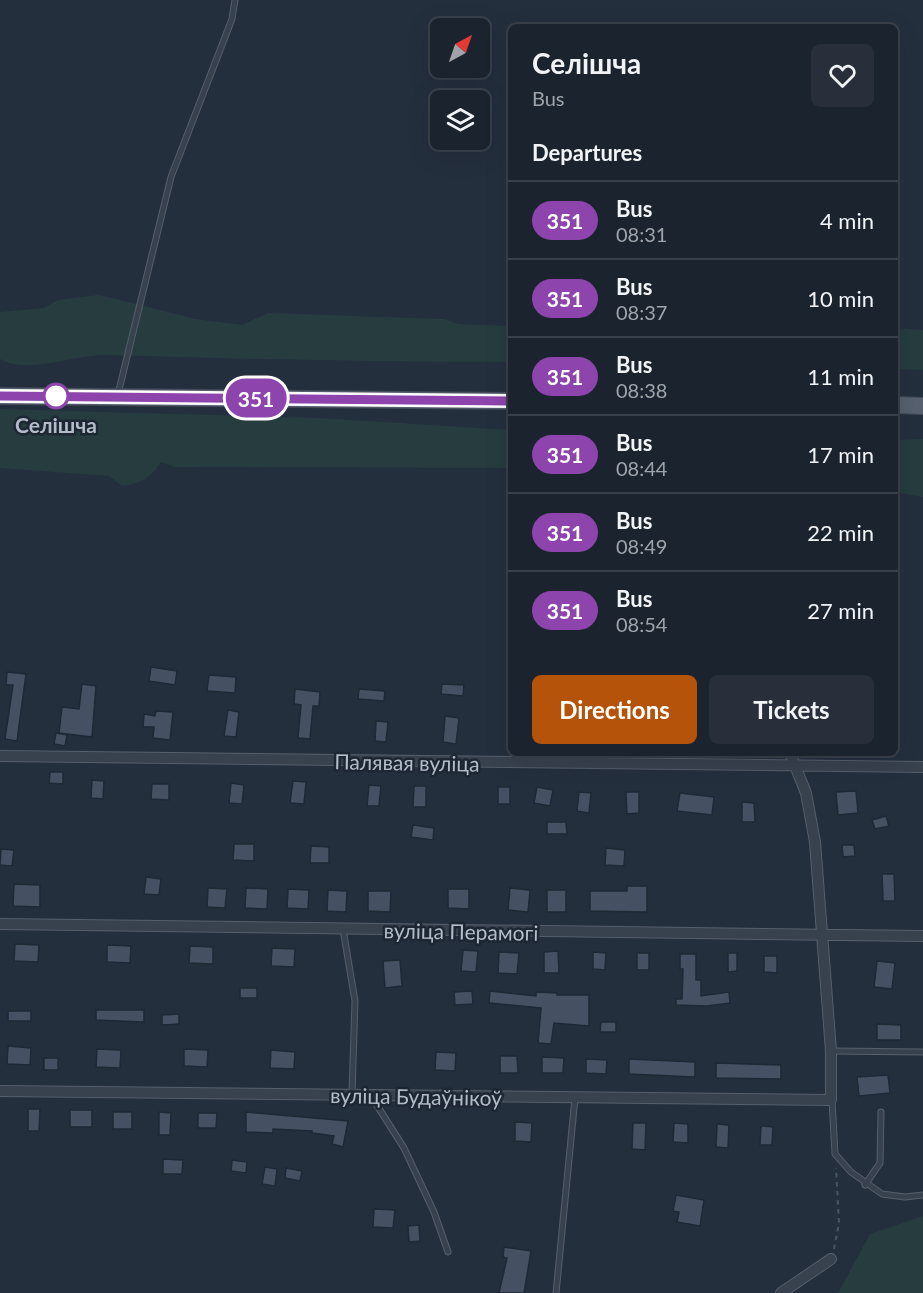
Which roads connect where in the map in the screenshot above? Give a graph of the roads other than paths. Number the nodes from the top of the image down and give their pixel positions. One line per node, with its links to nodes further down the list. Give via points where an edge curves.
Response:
1 (236, 0): 3 (lane, via 171,177)
2 (0, 396): 3 (main road)
3 (118, 396): 4 (main road)
4 (508, 401)
5 (898, 405): 6 (main road)
6 (923, 406)
7 (0, 756): 9 (street, Палявая вуліца)
8 (791, 756): 9 (street)
9 (795, 767): 10 (street, Палявая вуліца); 13 (street, via 806,793 815,842)
10 (923, 767)
11 (0, 924): 12 (street, вуліца Перамогі)
12 (343, 929): 13 (street, вуліца Перамогі); 18 (lane, via 355,1001)
13 (822, 935): 14 (street, вуліца Перамогі); 15 (street)
14 (923, 936)
15 (831, 1051): 16 (lane); 21 (street)
16 (923, 1052)
17 (0, 1091): 18 (street, вуліца Будаўнікоў)
18 (352, 1095): 19 (street, вуліца Будаўнікоў)
19 (370, 1095): 20 (street, вуліца Будаўнікоў); 25 (lane, via 404,1148 434,1212)
20 (575, 1097): 21 (street, вуліца Будаўнікоў); 27 (lane)
21 (831, 1100): 23 (lane, via 835,1154)
22 (880, 1112): 23 (lane, via 880,1163)
23 (865, 1185): 24 (lane, via 882,1194)
24 (923, 1195)
25 (447, 1252)
26 (831, 1259): 28 (street)
27 (556, 1293)
28 (781, 1293)

